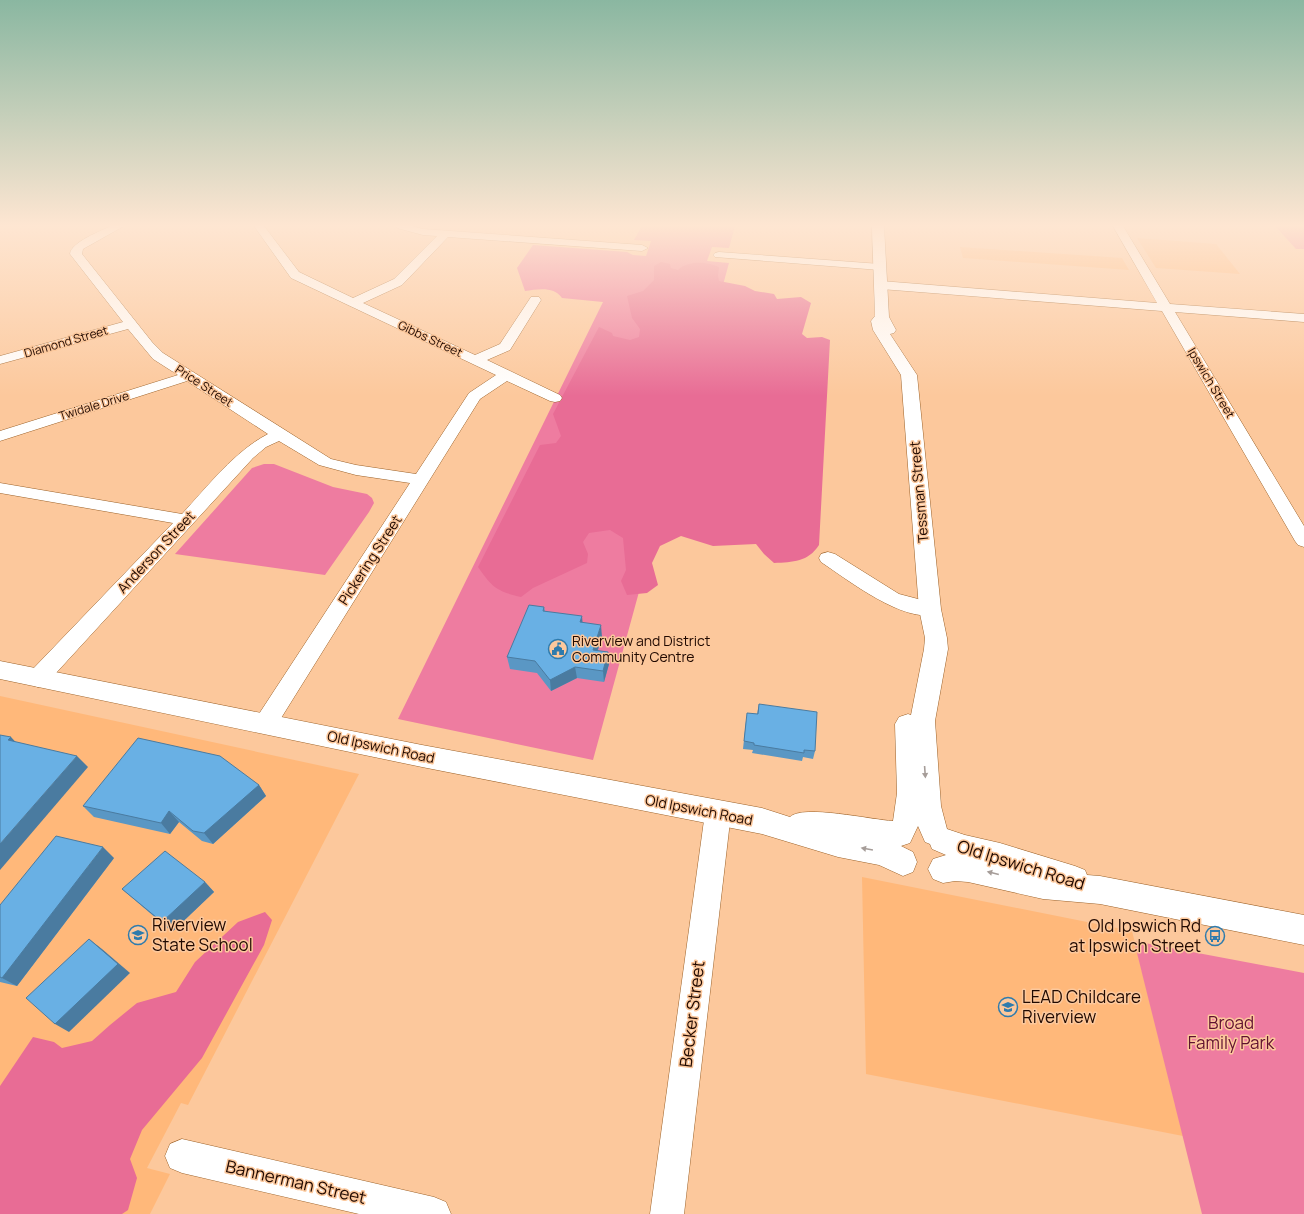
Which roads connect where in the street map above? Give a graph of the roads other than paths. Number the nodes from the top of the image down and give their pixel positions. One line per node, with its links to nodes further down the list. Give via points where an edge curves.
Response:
1 (99, 283): 10 (street, Price Street)
2 (311, 283): 7 (street, Gibbs Street)
3 (397, 283): 7 (street)
4 (1152, 283): 8 (street, Ipswich Street)
5 (881, 285): 8 (street); 22 (street, Tessman Street, via 882,317 878,321 880,330 909,375)
6 (535, 300): 12 (street, Pickering Street, via 506,345 504,354)
7 (352, 303): 12 (street, Gibbs Street)
8 (1166, 307): 9 (street); 20 (street, Ipswich Street)
9 (1304, 318)
10 (131, 324): 11 (street, Diamond Street); 13 (street, Price Street, via 158,356)
11 (0, 360)
12 (491, 368): 14 (street, Gibbs Street); 17 (street, Pickering Street)
13 (189, 376): 15 (street, Price Street); 16 (street, Twidale Drive)
14 (555, 398)
15 (279, 434): 17 (street, Price Street, via 325,462 356,470); 19 (street, Anderson Street, via 260,444 247,455)
16 (0, 436)
17 (421, 480): 25 (street, Pickering Street)
18 (0, 488): 19 (street)
19 (186, 520): 24 (street, Anderson Street)
20 (1304, 541)
21 (828, 558): 22 (street, via 892,599 910,606)
22 (930, 609): 28 (street, Tessman Street, via 909,712 910,803 908,820); 29 (street, Tessman Street, one-way to 29, via 936,649 922,732 928,806 931,823)
23 (0, 670): 24 (street, Old Ipswich Road)
24 (38, 678): 25 (street, Old Ipswich Road)
25 (265, 724): 26 (street, Old Ipswich Road)
26 (718, 814): 27 (street, Old Ipswich Road); 36 (street, Becker Street)
27 (762, 822): 28 (street, Old Ipswich Road, via 850,827 882,833); 30 (street, Old Ipswich Road, one-way to 27, via 883,852 838,844)
28 (901, 832): 29 (street, via 919,826); 30 (street, via 896,847)
29 (939, 836): 31 (street, via 947,847 948,855); 32 (street, Old Ipswich Road, via 964,848 1048,870)
30 (903, 862): 31 (street, via 910,869 928,874)
31 (943, 869): 32 (street, Old Ipswich Road, one-way to 31, via 1043,885 968,868)
32 (1100, 890): 33 (street, Old Ipswich Road)
33 (1304, 930)
34 (182, 1156): 35 (street, Bannerman Street)
35 (434, 1214)
36 (667, 1214)

